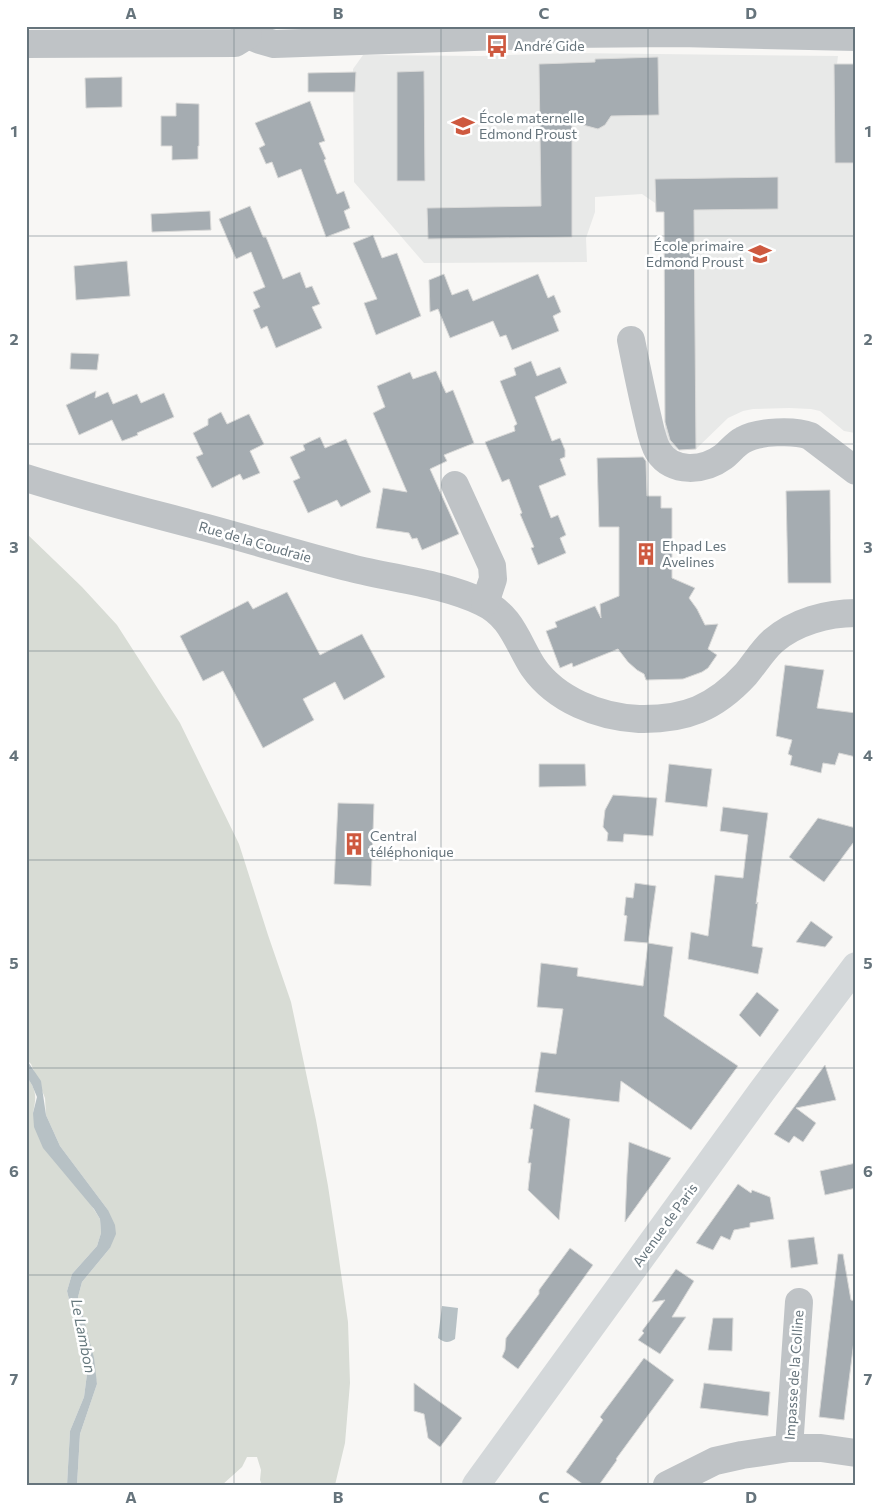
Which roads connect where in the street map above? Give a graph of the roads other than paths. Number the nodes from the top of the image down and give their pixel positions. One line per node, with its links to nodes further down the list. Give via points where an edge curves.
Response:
1 (855, 26): 3 (street)
2 (246, 30): 3 (street, via 260,40 274,44 572,34); 4 (street, via 235,43)
3 (856, 37)
4 (26, 44)
5 (631, 340): 6 (street, via 653,439 658,452 673,465 699,468 712,464 744,439 797,432 810,436)
6 (856, 471)
7 (26, 478): 9 (street, Rue de la Coudraie, via 352,569 442,588)
8 (455, 485): 9 (street, via 492,566 493,579)
9 (485, 603): 10 (street, Rue de la Coudraie, via 513,629 534,668 556,690 580,706 615,717 638,719 662,719 698,711 734,687 772,642 782,635 799,625)
10 (855, 606)
11 (856, 966): 15 (main road, Avenue de Paris)
12 (799, 1302): 13 (street, Impasse de la Colline)
13 (789, 1448): 14 (street); 16 (street, via 715,1461)
14 (856, 1453)
15 (476, 1485)
16 (667, 1485)

